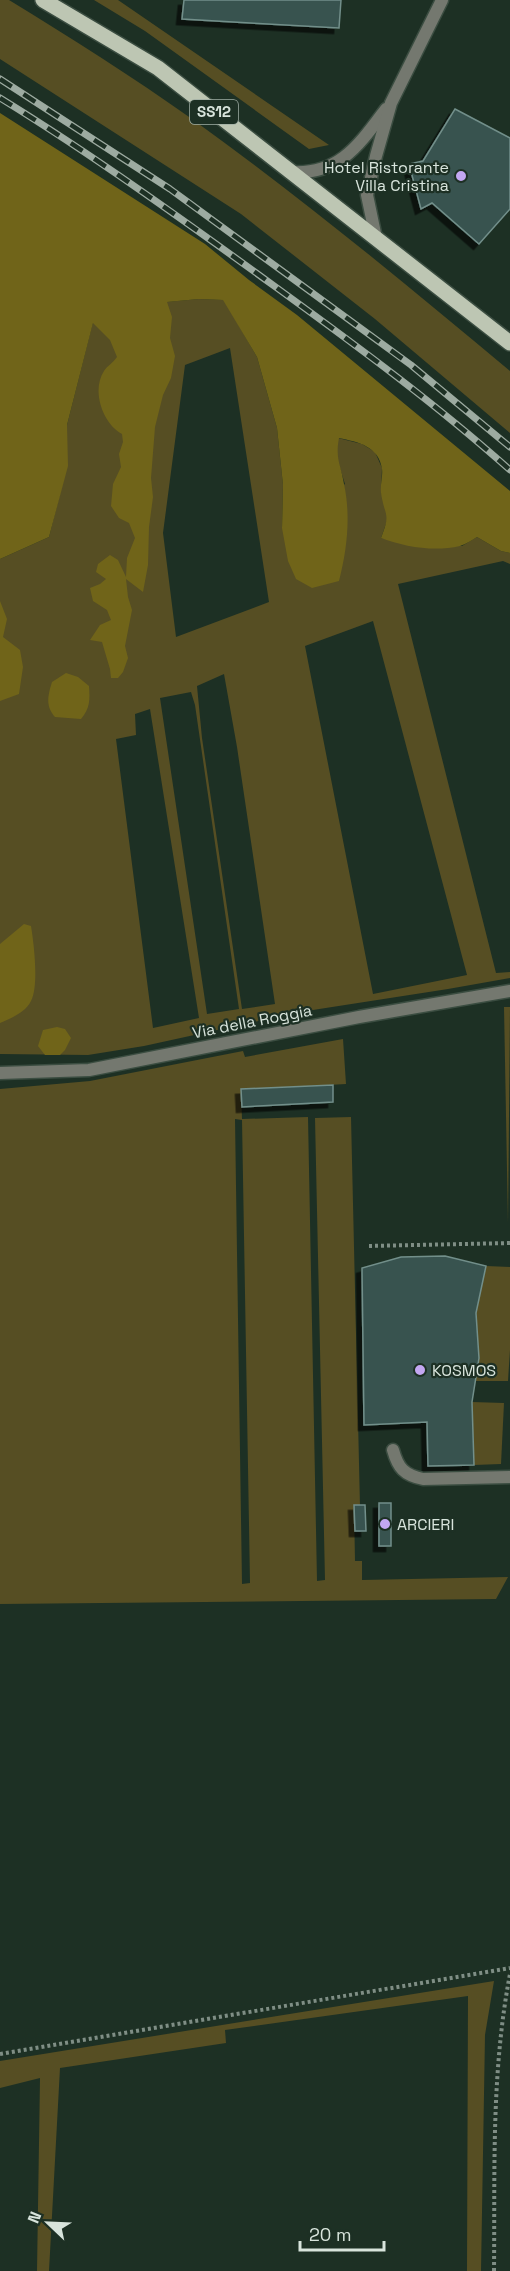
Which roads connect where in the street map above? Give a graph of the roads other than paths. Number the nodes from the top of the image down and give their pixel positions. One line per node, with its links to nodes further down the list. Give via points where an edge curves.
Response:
1 (43, 0): 4 (main road, SS12, via 158,68)
2 (442, 0): 3 (street)
3 (391, 103): 4 (street, via 359,144 339,161 317,171); 5 (street, via 367,195)
4 (289, 172): 5 (main road, SS12)
5 (376, 238): 6 (main road, SS12)
6 (510, 343)
7 (510, 991): 8 (street, Via della Roggia, via 89,1070)
8 (0, 1073)
9 (393, 1450): 10 (street, via 400,1469 414,1477)
10 (510, 1477)

